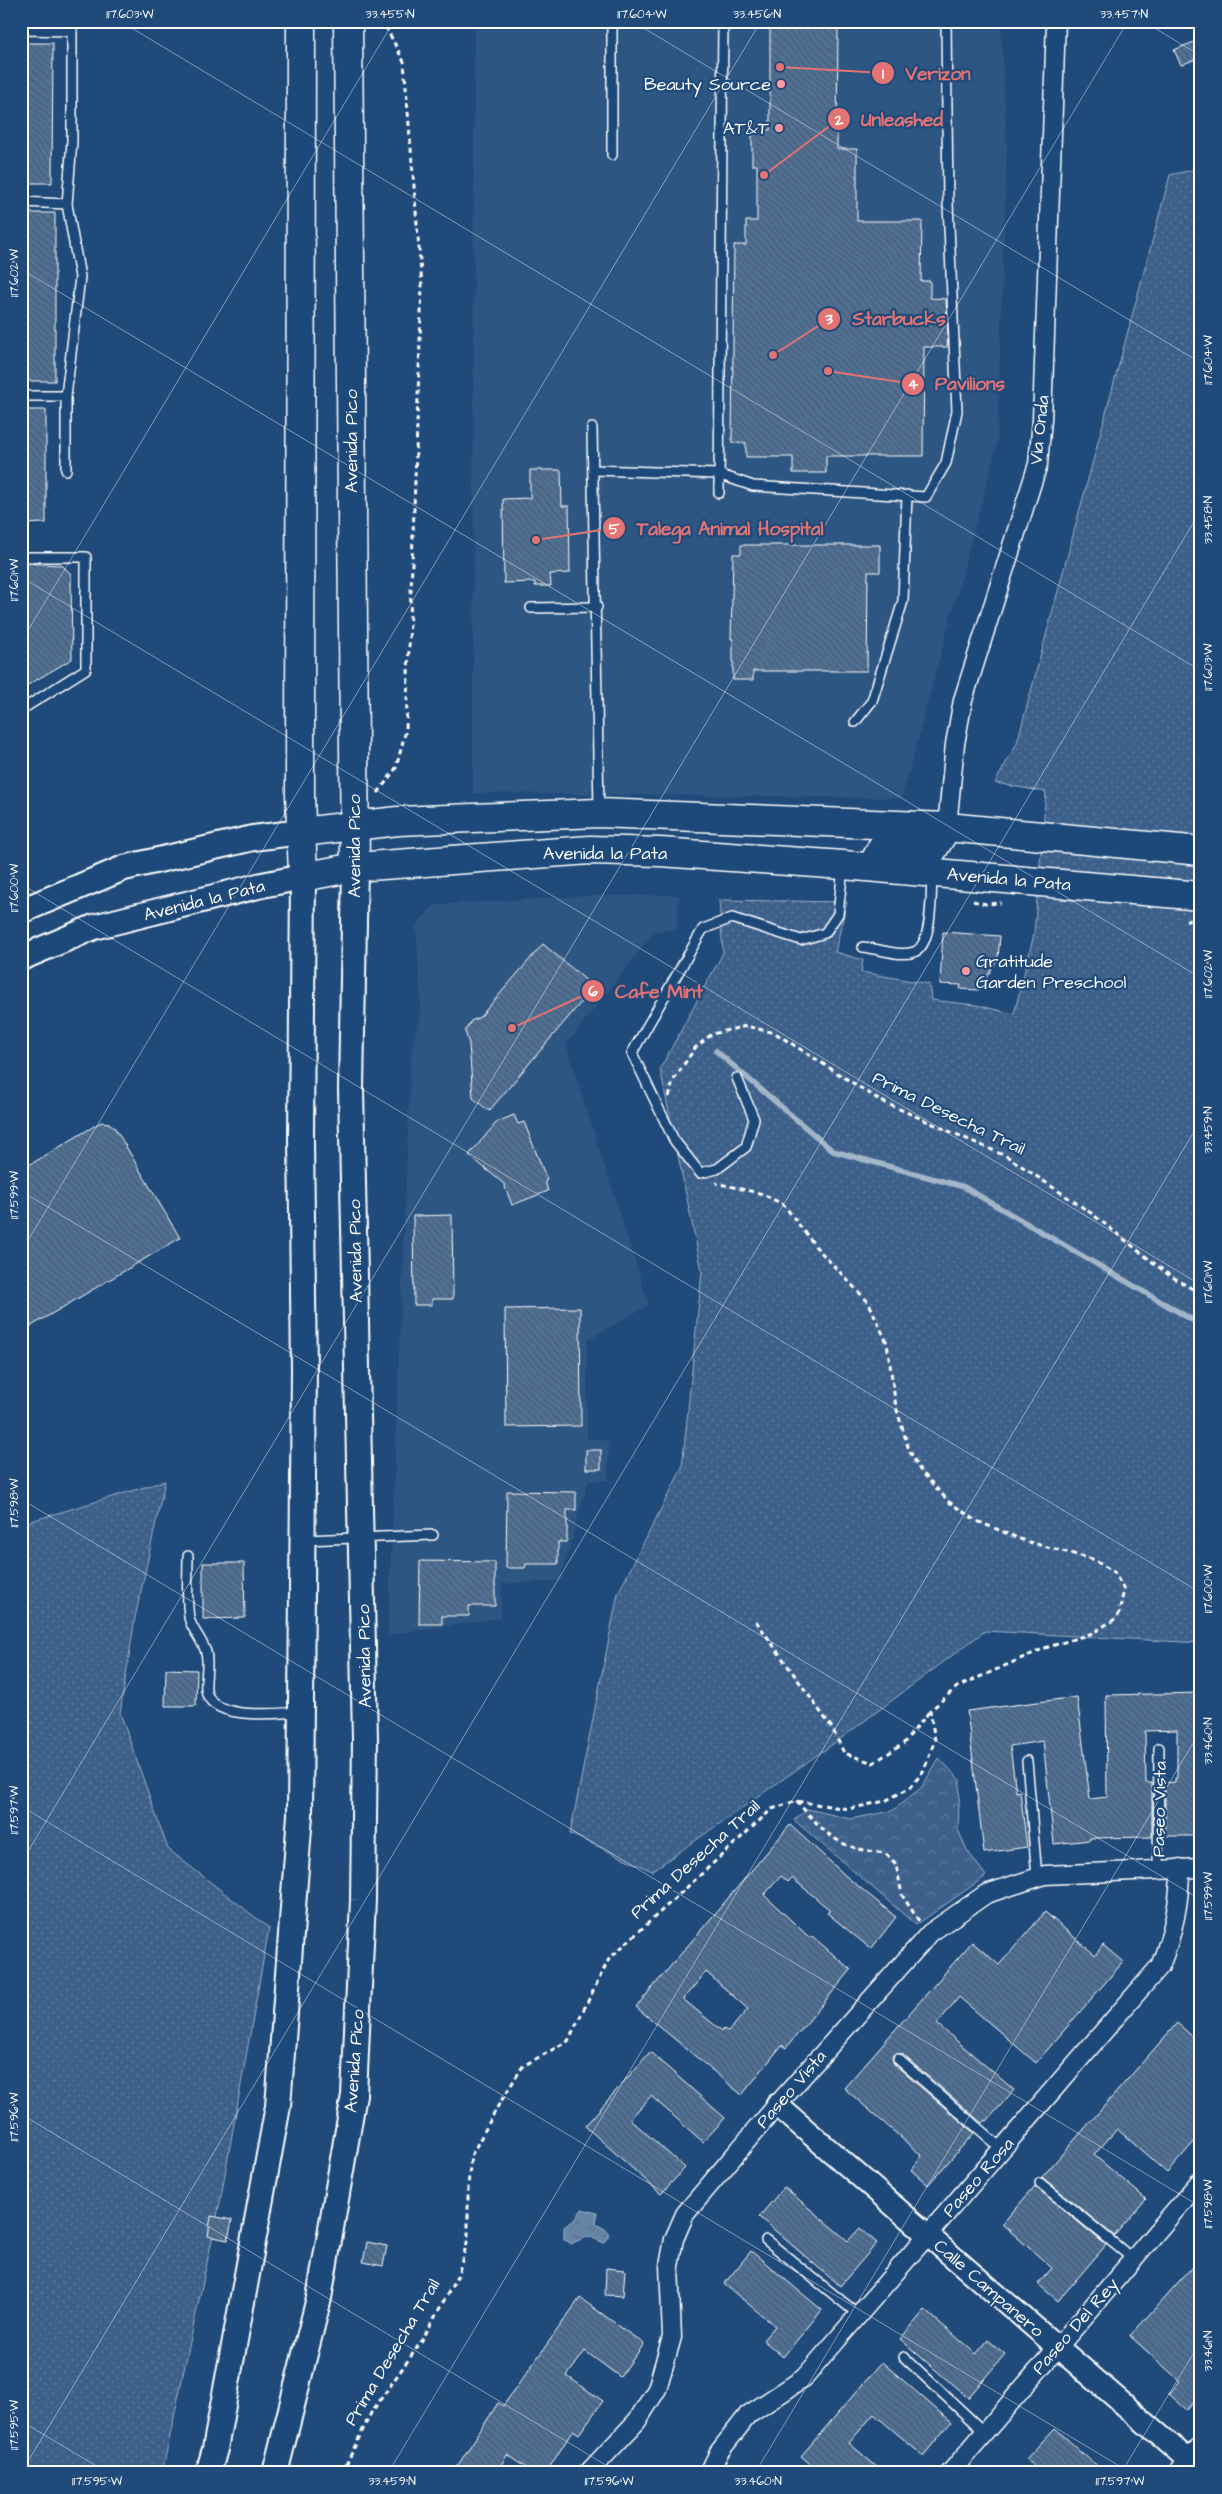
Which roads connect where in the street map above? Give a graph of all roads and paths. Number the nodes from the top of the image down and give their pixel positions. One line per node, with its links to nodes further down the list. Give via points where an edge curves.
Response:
1 (72, 21): 10 (lane)
2 (301, 21): 31 (highway)
3 (348, 21): 29 (highway, Avenida Pico)
4 (386, 21): 27 (path, via 404,62 422,286 406,730 396,768)
5 (612, 21): 11 (lane)
6 (723, 21): 19 (lane)
7 (946, 21): 21 (lane, via 948,203 957,411 946,463 926,497)
8 (1056, 21): 30 (street, Via Onda, via 1038,464 963,700)
9 (21, 30): 10 (lane)
10 (72, 31): 13 (lane, via 72,141)
11 (612, 154)
12 (21, 202): 13 (lane)
13 (67, 204): 15 (lane, via 80,277)
14 (21, 396): 15 (lane)
15 (66, 396): 17 (lane)
16 (592, 428): 18 (lane)
17 (66, 470)
18 (593, 470): 19 (lane); 23 (lane)
19 (718, 474): 20 (lane); 21 (lane, via 752,486)
20 (719, 492)
21 (906, 495): 26 (lane, via 903,601 872,701)
22 (21, 557): 25 (lane, via 86,557 86,669)
23 (597, 607): 24 (lane); 28 (lane)
24 (531, 608)
25 (21, 710)
26 (855, 722)
27 (375, 797)
28 (599, 813): 29 (highway, Avenida la Pata, via 398,821); 30 (highway, Avenida la Pata)
29 (354, 826): 31 (highway, Avenida la Pata); 34 (highway, Avenida Pico)
30 (947, 827): 32 (highway, Avenida la Pata); 35 (highway, via 932,850 882,847)
31 (301, 832): 37 (highway); 39 (main road, Avenida la Pata, via 254,838 124,868)
32 (1201, 851)
33 (843, 865): 34 (highway, Avenida la Pata, via 590,850); 35 (highway, Avenida la Pata); 44 (lane, via 838,914 825,933 801,940 732,918 703,929 632,1053 674,1140)
34 (355, 867): 37 (highway, Avenida la Pata); 47 (main road, Avenida Pico, via 351,1089)
35 (872, 867): 36 (highway, Avenida la Pata)
36 (932, 872): 38 (highway, Avenida la Pata); 40 (lane, via 927,934 923,946 915,952 905,953)
37 (303, 877): 41 (main road, Avenida la Pata, via 94,927); 48 (main road)
38 (1201, 896)
39 (21, 911)
40 (863, 947)
41 (21, 958)
42 (737, 1078): 44 (lane, via 754,1119 746,1147 717,1169)
43 (667, 1102): 45 (path, Prima Desecha Trail, via 673,1081 695,1048 712,1034 746,1026 775,1032 880,1101 1008,1157 1091,1213 1169,1275)
44 (700, 1173): 51 (path, via 720,1185 763,1194 784,1205 816,1247 869,1303 886,1343 896,1407 909,1450 920,1470 950,1502 976,1521 1025,1541 1092,1559 1114,1572 1124,1590 1118,1617 1093,1633 1045,1648 958,1687)
45 (1201, 1294)
46 (434, 1535): 47 (lane)
47 (361, 1537): 48 (lane); 75 (main road, Avenida Pico, via 364,1890 354,2095 319,2298)
48 (302, 1540): 52 (main road)
49 (188, 1556): 52 (lane, via 190,1621 207,1655 206,1692 214,1704 238,1713)
50 (756, 1620): 51 (path, via 832,1728 844,1753 873,1763 903,1744)
51 (930, 1711): 55 (path, Prima Desecha Trail, via 934,1740 924,1770 911,1787 885,1801 848,1809)
52 (301, 1712): 74 (main road, via 300,1815 278,2106 215,2450)
53 (1159, 1748): 58 (lane, Paseo Vista)
54 (1027, 1761): 59 (lane)
55 (796, 1801): 60 (path, via 836,1842 860,1850 885,1853 896,1864 902,1895); 76 (path, Prima Desecha Trail, via 772,1809 608,1959 568,2041 523,2066 471,2156 468,2239 458,2275 421,2342 371,2413)
56 (1180, 1868): 57 (street, Paseo Vista); 58 (street, Paseo Vista); 63 (street, Paseo Rosa, via 1180,1893 1172,1936 1160,1966)
57 (1201, 1868)
58 (1158, 1869): 59 (street, Paseo Vista)
59 (1037, 1877): 60 (street, Paseo Vista, via 986,1894)
60 (930, 1933): 62 (street, Paseo Vista)
61 (898, 2059): 63 (lane)
62 (777, 2105): 66 (street, Calle Campanero); 77 (street, Paseo Vista, via 685,2214 674,2239 669,2266 672,2337 657,2389 637,2421)
63 (1002, 2149): 66 (street, Paseo Rosa)
64 (1201, 2180): 68 (street, Paseo Del Rey)
65 (1040, 2183): 68 (lane)
66 (927, 2236): 69 (street, Paseo Rosa); 70 (street, Calle Campanero)
67 (766, 2240): 69 (lane)
68 (1133, 2259): 70 (street, Paseo Del Rey)
69 (859, 2315): 78 (street, Paseo Rosa, via 804,2378 748,2415 719,2452)
70 (1058, 2347): 72 (street, Paseo Del Rey); 73 (street, Calle Campanero)
71 (904, 2357): 72 (lane)
72 (984, 2432): 79 (street, Paseo Del Rey)
73 (1192, 2462)
74 (208, 2473)
75 (275, 2473)
76 (342, 2473)
77 (588, 2473)
78 (709, 2473)
79 (950, 2473)

